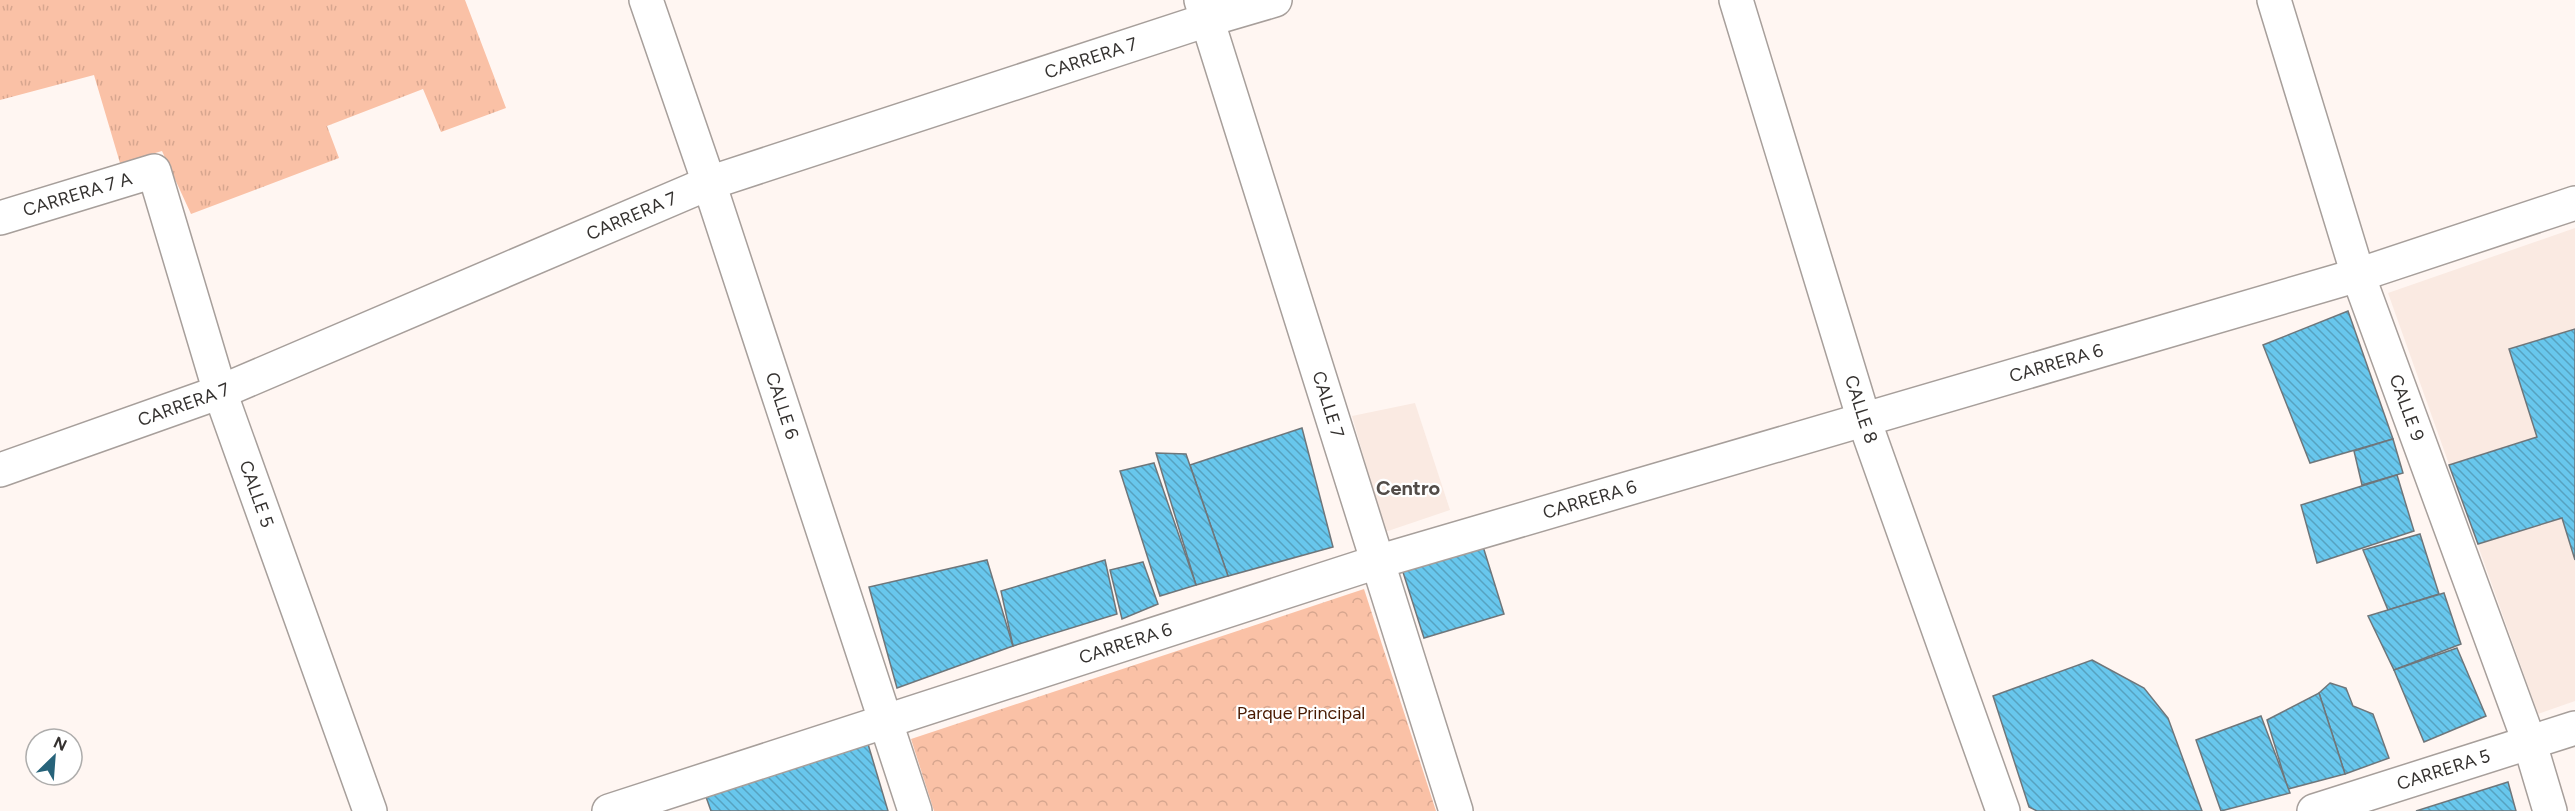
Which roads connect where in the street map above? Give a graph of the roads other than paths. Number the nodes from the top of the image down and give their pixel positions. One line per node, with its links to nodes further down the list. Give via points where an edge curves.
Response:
1 (646, 0): 7 (street, CALLE 6)
2 (1275, 0): 5 (street, CARRERA 7)
3 (1736, 0): 12 (street, CALLE 8)
4 (2276, 0): 10 (street, CALLE 9)
5 (1204, 10): 7 (street, CARRERA 7); 14 (street, CALLE 7)
6 (154, 171): 9 (street, CARRERA 7 A); 11 (street, CALLE 5)
7 (709, 183): 11 (street, CARRERA 7); 15 (street, CALLE 6)
8 (2575, 202): 10 (street, CARRERA 6)
9 (0, 218)
10 (2358, 275): 12 (street, CARRERA 6); 17 (street, CALLE 9)
11 (220, 392): 13 (street, CARRERA 7); 18 (street, CALLE 5)
12 (1864, 420): 14 (street, CARRERA 6); 22 (street, CALLE 8)
13 (0, 470)
14 (1377, 562): 15 (street, CARRERA 6); 21 (street, CALLE 7)
15 (887, 720): 19 (street, CARRERA 6); 20 (street, CALLE 6)
16 (2575, 728): 17 (street, CARRERA 5)
17 (2530, 744): 23 (street, CARRERA 5); 24 (street, CALLE 9)
18 (370, 811)
19 (609, 811)
20 (915, 811)
21 (1456, 811)
22 (2004, 811)
23 (2314, 811)
24 (2550, 811)

